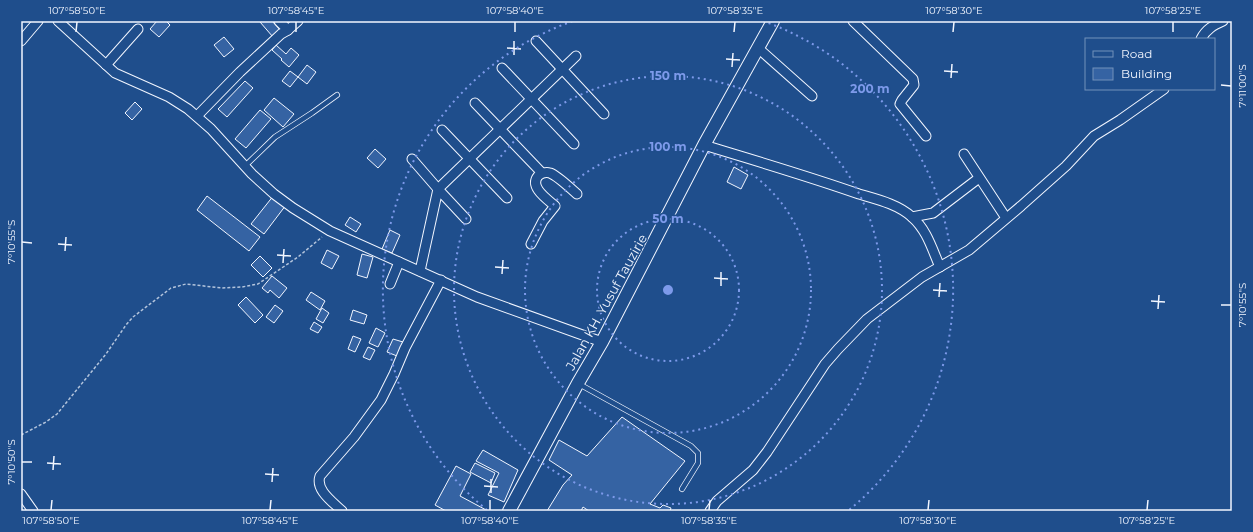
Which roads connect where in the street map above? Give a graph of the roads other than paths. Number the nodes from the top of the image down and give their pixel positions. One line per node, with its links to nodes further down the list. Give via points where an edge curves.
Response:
1 (38, 21): 11 (street)
2 (58, 21): 15 (street)
3 (279, 21): 9 (street)
4 (298, 21): 9 (street)
5 (772, 21): 13 (main road, Jalan KH. Yusuf Tauzirie)
6 (853, 21): 27 (street, via 913,79 914,85 900,104)
7 (1223, 21): 10 (street, via 1212,26)
8 (138, 29): 15 (street)
9 (288, 30): 24 (street, via 240,72)
10 (1201, 38)
11 (21, 41)
12 (536, 41): 17 (street)
13 (758, 48): 20 (street); 29 (main road, Jalan KH. Yusuf Tauzirie)
14 (576, 56): 17 (street)
15 (106, 65): 24 (street, via 115,73 169,97)
16 (502, 68): 21 (street)
17 (562, 69): 21 (street); 23 (street)
18 (1163, 90): 40 (street, via 1094,136 1073,159)
19 (337, 95): 33 (lane, via 275,137)
20 (812, 96)
21 (531, 99): 25 (street); 28 (street)
22 (475, 103): 25 (street)
23 (604, 114)
24 (197, 116): 33 (street)
25 (500, 129): 32 (street); 34 (street)
26 (442, 130): 32 (street)
27 (926, 136)
28 (574, 144)
29 (704, 145): 39 (street, via 880,201 897,207); 48 (main road, Jalan KH. Yusuf Tauzirie)
30 (964, 154): 35 (street)
31 (412, 159): 36 (street)
32 (470, 159): 36 (street); 38 (street)
33 (245, 166): 43 (street, via 293,208 330,231)
34 (542, 173): 37 (street, via 551,173); 42 (street, via 536,180 537,188 555,206 543,221)
35 (979, 178): 39 (street, via 933,213); 40 (street)
36 (438, 189): 41 (street); 45 (street)
37 (577, 194)
38 (507, 198)
39 (912, 217): 44 (street, via 926,234)
40 (1006, 218): 44 (street, via 969,250)
41 (466, 219)
42 (531, 244)
43 (399, 262): 45 (street); 47 (street)
44 (940, 267): 55 (street, via 922,277 867,319 838,349 825,364 758,464 717,501)
45 (420, 271): 46 (street)
46 (441, 280): 48 (street, via 477,297); 53 (street, via 381,400 354,437 320,476 318,481 322,491)
47 (390, 284)
48 (602, 342): 49 (main road, Jalan KH. Yusuf Tauzirie)
49 (578, 383): 50 (lane, via 690,446 698,453 698,463); 54 (main road, Jalan KH. Yusuf Tauzirie)
50 (682, 489)
51 (21, 494): 52 (street)
52 (33, 511)
53 (342, 511)
54 (509, 511)
55 (710, 511)

